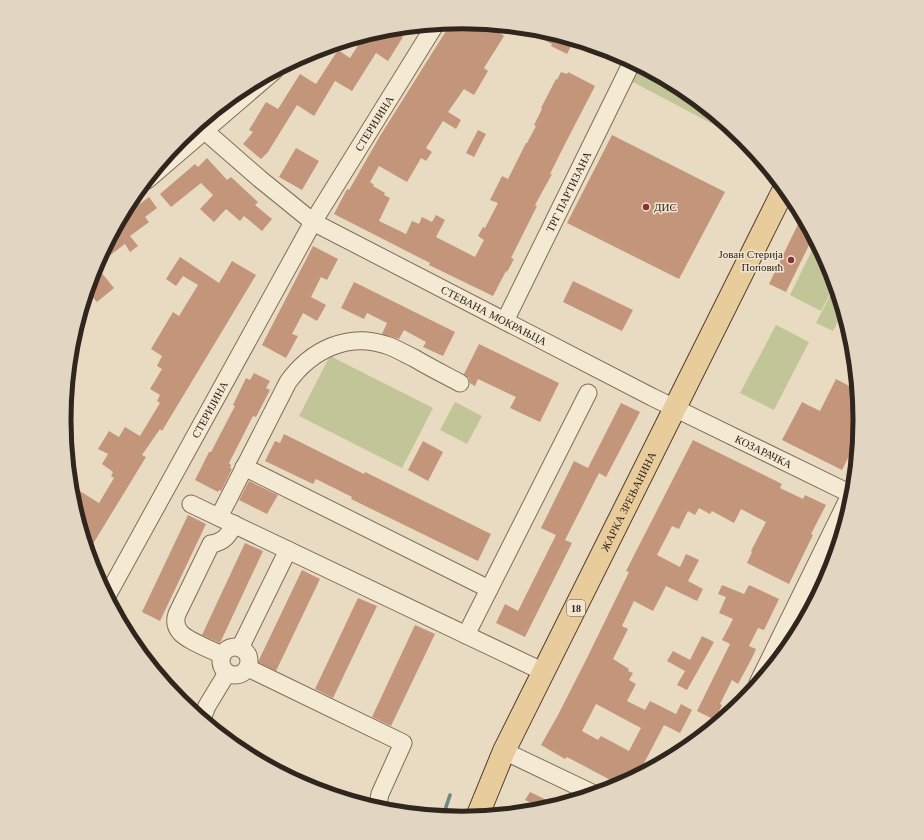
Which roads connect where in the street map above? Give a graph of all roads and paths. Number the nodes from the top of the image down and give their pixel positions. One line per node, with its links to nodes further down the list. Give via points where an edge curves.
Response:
1 (433, 30): 7 (street, СТЕРИЈИНА)
2 (630, 67): 8 (street, ТРГ ПАРТИЗАНА)
3 (249, 93): 4 (street)
4 (205, 130): 5 (street); 7 (street)
5 (169, 161)
6 (781, 195): 11 (main road, ЖАРКА ЗРЕЊАНИНА / 18)
7 (313, 222): 8 (street, СТЕВАНА МОКРАЊЦА); 19 (street, СТЕРИЈИНА)
8 (505, 321): 11 (street, СТЕВАНА МОКРАЊЦА)
9 (460, 383): 12 (street, via 383,344 355,341 333,345 314,355 292,377)
10 (588, 393): 18 (street)
11 (675, 409): 13 (street, КОЗАРАЧКА); 25 (main road, ЖАРКА ЗРЕЊАНИНА / 18)
12 (244, 467): 16 (street); 18 (street)
13 (846, 490)
14 (191, 504): 16 (street)
15 (841, 515): 23 (street)
16 (226, 520): 17 (street); 22 (street, via 229,535 212,544 175,620 177,628 184,636)
17 (288, 550): 20 (street); 21 (street)
18 (489, 588): 20 (street)
19 (110, 591)
20 (466, 635): 25 (street)
21 (240, 648): 22 (street, via 230,648); 24 (street, via 245,650 249,659)
22 (222, 655): 26 (street, via 222,665)
23 (768, 663)
24 (248, 668): 26 (street, via 240,674); 30 (street, via 403,743)
25 (544, 672): 28 (main road, ЖАРКА ЗРЕЊАНИНА / 18)
26 (227, 673): 27 (street)
27 (204, 714)
28 (504, 751): 29 (street); 31 (main road, ЖАРКА ЗРЕЊАНИНА / 18)
29 (587, 790)
30 (378, 801)
31 (479, 810)

